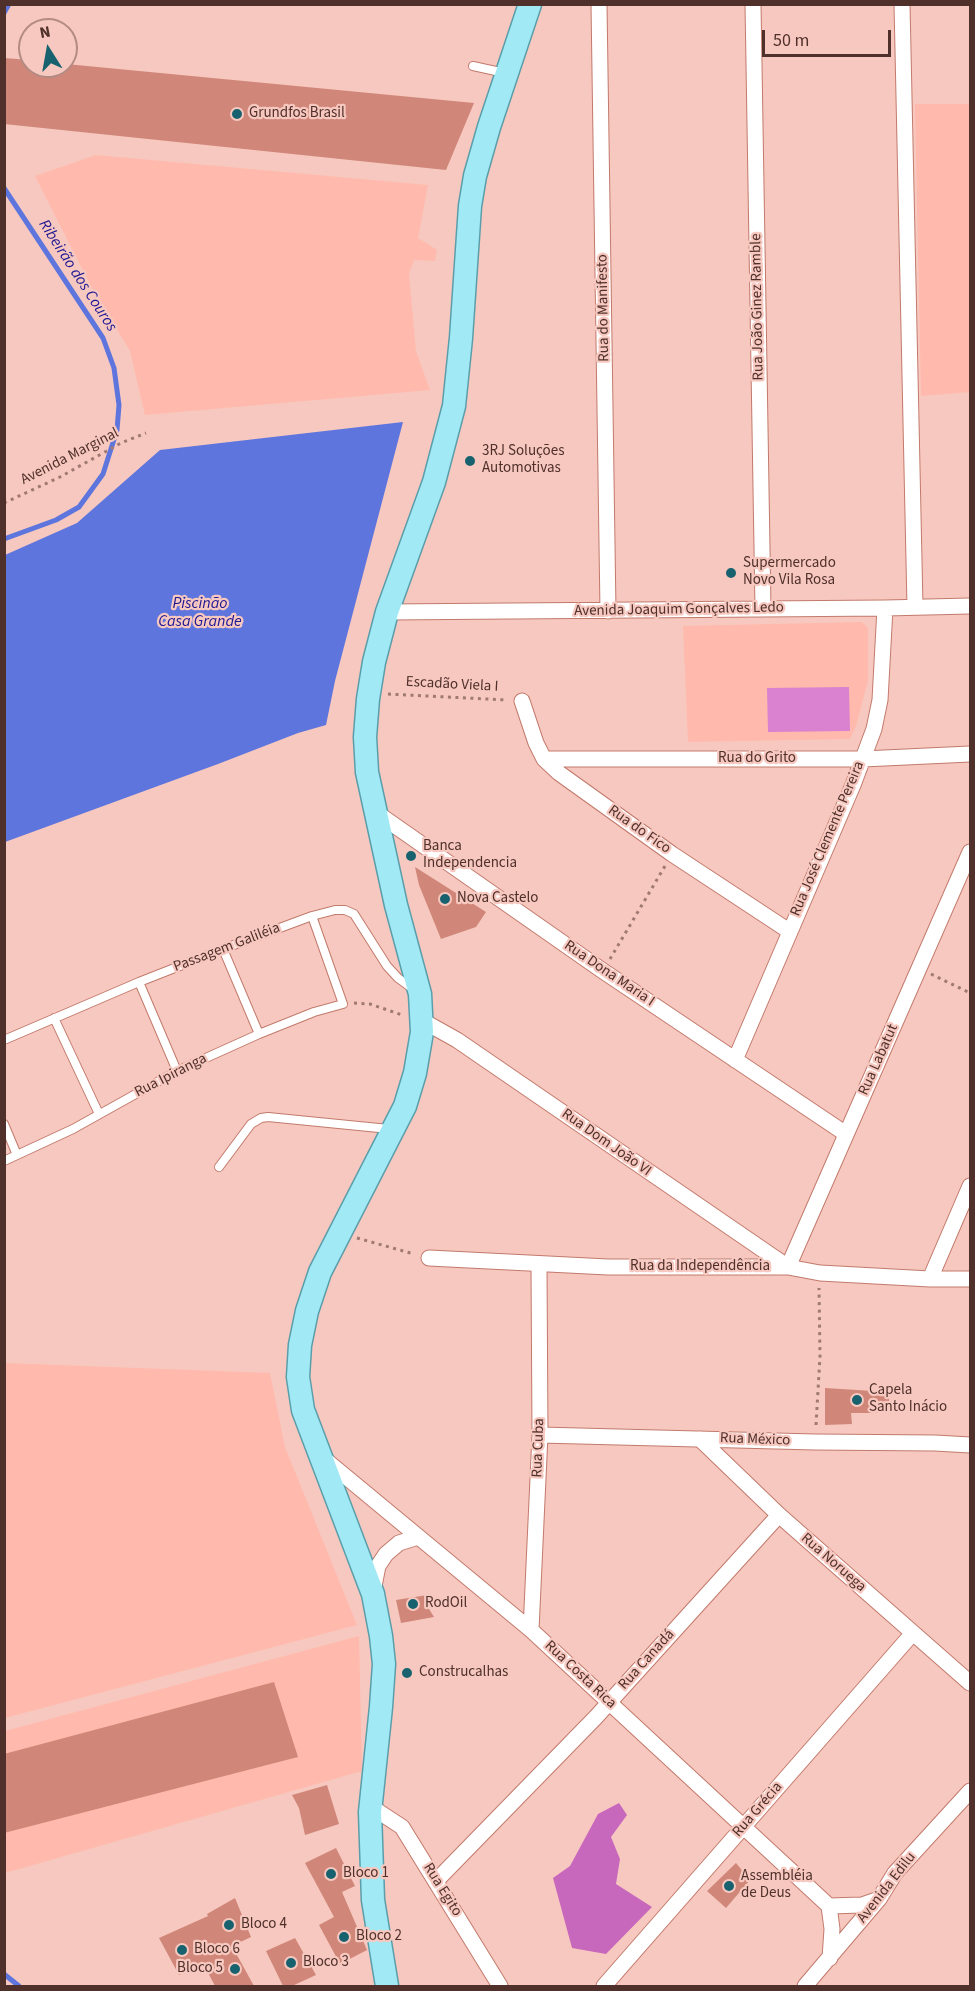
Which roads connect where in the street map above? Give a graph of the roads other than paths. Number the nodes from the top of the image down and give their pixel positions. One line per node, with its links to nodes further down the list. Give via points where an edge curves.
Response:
1 (530, 4): 6 (main road)
2 (599, 4): 11 (street, Rua do Manifesto)
3 (753, 4): 10 (street, Rua João Ginez Ramble)
4 (902, 4): 8 (street)
5 (473, 66): 6 (lane)
6 (507, 73): 12 (main road, via 475,176 470,206 454,406 434,482)
7 (970, 606): 8 (street, Avenida Joaquim Gonçalves Ledo)
8 (915, 607): 9 (street, Avenida Joaquim Gonçalves Ledo)
9 (885, 608): 10 (street, Avenida Joaquim Gonçalves Ledo); 16 (street, Rua José Clemente Pereira, via 880,700)
10 (763, 609): 11 (street, Avenida Joaquim Gonçalves Ledo)
11 (609, 611): 12 (street, Avenida Joaquim Gonçalves Ledo)
12 (387, 612): 17 (main road, via 374,662 366,727 367,772)
13 (522, 701): 15 (street, Rua do Fico)
14 (970, 754): 16 (street, Rua do Grito)
15 (544, 759): 16 (street, Rua do Grito); 20 (street, Rua do Fico, via 559,774 672,854)
16 (863, 759): 20 (street, Rua José Clemente Pereira)
17 (374, 812): 23 (main road); 28 (street, Rua Dona Maria I)
18 (970, 852): 33 (street, Rua Labatut)
19 (312, 916): 21 (lane, Passagem Galiléia); 23 (lane, Passagem Galiléia, via 335,910 354,914 387,966); 26 (lane, Rua Ipiranga, via 343,1004)
20 (789, 931): 28 (street, Rua José Clemente Pereira)
21 (223, 949): 22 (lane, Passagem Galiléia); 26 (lane)
22 (139, 982): 24 (lane, Passagem Galiléia); 29 (lane)
23 (420, 994): 25 (main road)
24 (54, 1018): 27 (lane, Passagem Galiléia); 30 (lane)
25 (423, 1021): 32 (main road, via 415,1073); 40 (street, Rua Dom João VI)
26 (259, 1034): 29 (lane, Rua Ipiranga)
27 (4, 1040)
28 (735, 1060): 33 (street, Rua Dona Maria I)
29 (177, 1071): 30 (lane, Rua Ipiranga)
30 (99, 1114): 34 (lane, Rua Ipiranga)
31 (4, 1124): 34 (lane)
32 (394, 1129): 36 (lane, via 261,1118 250,1124); 46 (main road, via 320,1272 307,1311 298,1377 303,1410)
33 (846, 1134): 40 (street, Rua Labatut)
34 (17, 1155): 35 (lane, Rua Ipiranga)
35 (4, 1161)
36 (219, 1167)
37 (970, 1186): 41 (street)
38 (429, 1258): 39 (street, Rua da Independência)
39 (539, 1265): 40 (street, Rua da Independência); 43 (street, Rua Cuba)
40 (788, 1267): 41 (street, Rua da Independência, via 820,1273)
41 (930, 1279): 42 (street, Rua da Independência)
42 (970, 1279)
43 (540, 1435): 44 (street, Rua México); 50 (street, Rua Cuba)
44 (700, 1439): 45 (street, Rua México); 47 (street, Rua Noruega)
45 (970, 1445)
46 (320, 1455): 48 (street, Rua Costa Rica); 49 (main road)
47 (779, 1515): 51 (street, Rua Noruega); 53 (street, Rua Canadá)
48 (418, 1537): 49 (street, via 399,1543 386,1554 378,1566); 50 (street, Rua Costa Rica)
49 (373, 1594): 55 (main road, via 384,1664)
50 (531, 1630): 53 (street, Rua Costa Rica)
51 (913, 1633): 52 (street, Rua Noruega); 56 (street, Rua Grécia)
52 (970, 1683)
53 (609, 1702): 56 (street, Rua Costa Rica); 57 (street, Rua Canadá)
54 (970, 1791): 58 (street, Avenida Edilu, via 895,1873)
55 (370, 1806): 57 (street, Rua Egito, via 402,1827); 61 (main road, via 373,1900)
56 (744, 1826): 59 (street, Rua Costa Rica); 63 (street, Rua Grécia)
57 (436, 1881): 62 (street, Rua Egito)
58 (879, 1899): 59 (street, via 862,1905); 60 (street, Avenida Edilu)
59 (829, 1906): 60 (street)
60 (830, 1958): 64 (street, Avenida Edilu)
61 (387, 1986)
62 (500, 1986)
63 (604, 1986)
64 (805, 1986)

